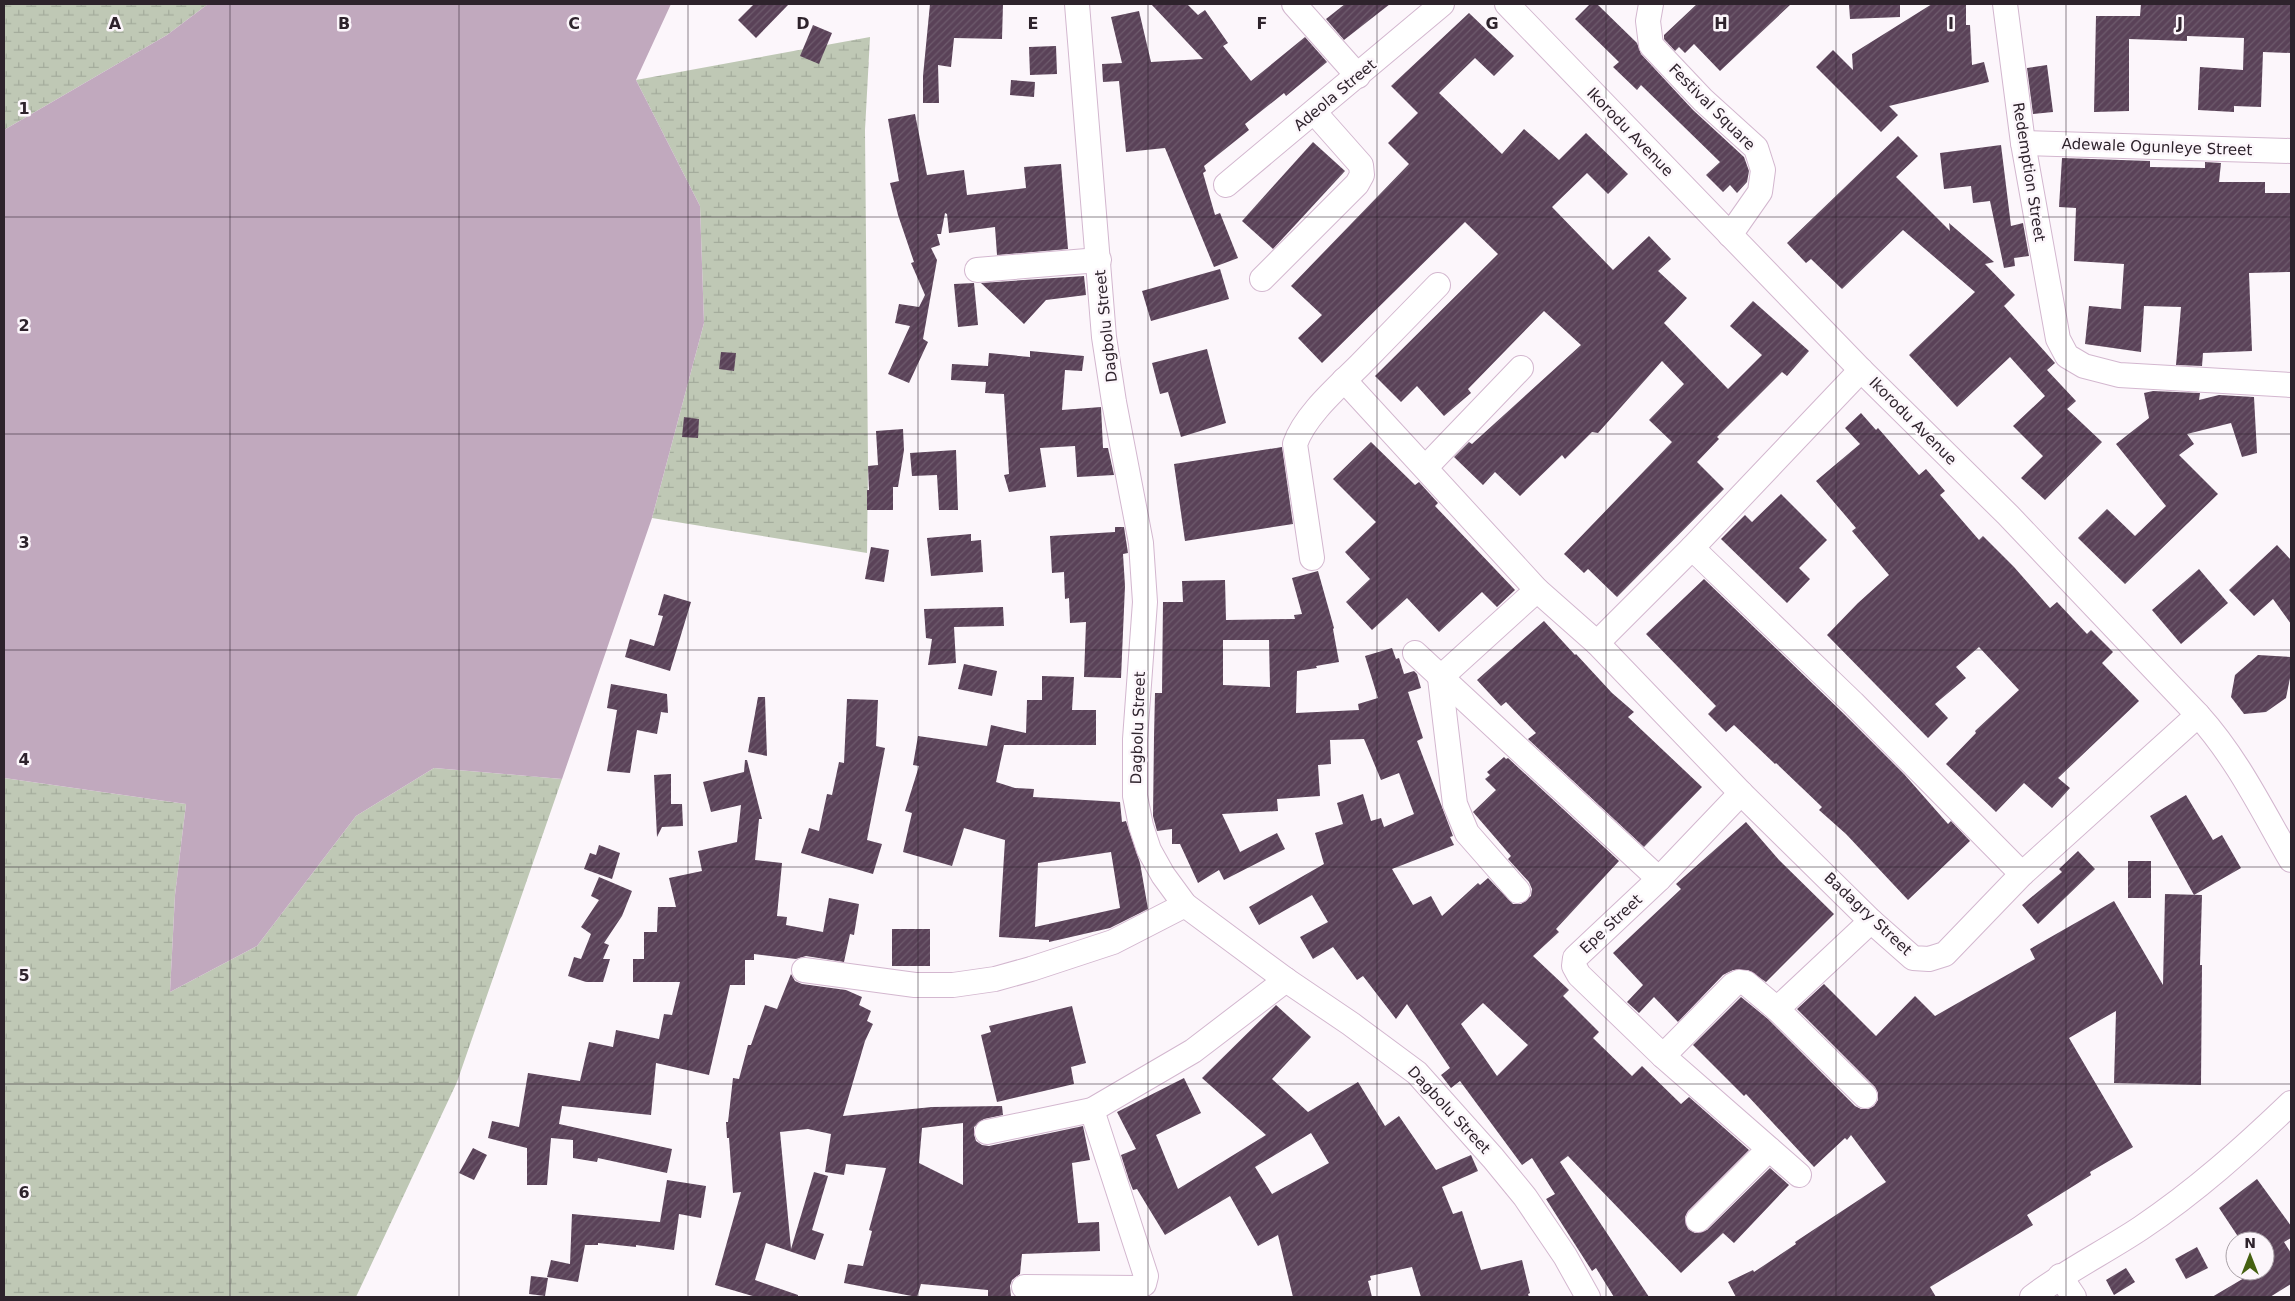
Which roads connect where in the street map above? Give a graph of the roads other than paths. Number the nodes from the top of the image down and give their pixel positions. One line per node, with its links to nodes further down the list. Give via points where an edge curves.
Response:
1 (1077, 4): 13 (street, Dagbolu Street)
2 (1294, 4): 7 (street)
3 (1440, 4): 7 (street, Adeola Street)
4 (1507, 4): 12 (street, Ikorodu Avenue)
5 (1651, 4): 12 (street, Festival Square, via 1648,21 1651,45 1703,100 1756,148 1763,170 1760,192)
6 (2005, 4): 9 (street, Redemption Street)
7 (1358, 76): 8 (street, Adeola Street)
8 (1315, 113): 11 (street, Adeola Street); 15 (street, via 1361,166 1362,175 1357,184)
9 (2023, 143): 10 (street, Adewale Ogunleye Street); 20 (street, Redemption Street, via 2058,339 2067,356 2084,366 2119,375)
10 (2291, 151)
11 (1226, 185)
12 (1730, 235): 18 (street, Ikorodu Avenue)
13 (1099, 260): 14 (street); 34 (street, Dagbolu Street, via 1104,337 1141,543 1145,602 1135,739 1135,796 1149,850)
14 (977, 270)
15 (1262, 279)
16 (1438, 286): 19 (street)
17 (1521, 368): 21 (street)
18 (1861, 370): 22 (street); 28 (street, Ikorodu Avenue, via 2008,515)
19 (1344, 380): 21 (street, Badagry Street); 23 (street, via 1304,425 1295,444)
20 (2291, 385)
21 (1426, 467): 24 (street, Badagry Street)
22 (1692, 548): 25 (street); 31 (street, via 1853,703)
23 (1312, 558)
24 (1537, 590): 25 (street, Badagry Street); 27 (street)
25 (1596, 643): 29 (street, Badagry Street)
26 (1415, 653): 27 (street)
27 (1440, 678): 32 (street); 33 (street, via 1455,804 1460,821)
28 (2198, 715): 30 (street, Ikorodu Avenue, via 2217,735 2235,763); 31 (street, Badagry Street)
29 (1741, 793): 32 (street, Epe Street); 35 (street, Badagry Street)
30 (2291, 860)
31 (2022, 874): 35 (street, Badagry Street, via 1945,954 1913,958)
32 (1659, 879): 39 (street, Epe Street, via 1575,958 1574,966 1579,975)
33 (1518, 891)
34 (1185, 905): 36 (street, via 1113,942 995,979 953,985 915,985); 37 (street, Dagbolu Street)
35 (1871, 920): 38 (street)
36 (804, 970)
37 (1286, 980): 42 (street, via 1193,1051); 49 (street, Dagbolu Street, via 1417,1073 1525,1196)
38 (1777, 1009): 39 (street, via 1746,983 1739,982); 40 (street)
39 (1663, 1056): 44 (street)
40 (1865, 1096)
41 (2291, 1103): 47 (street, via 2197,1188 2140,1228)
42 (1092, 1110): 43 (street); 48 (street, via 1146,1276 1144,1284 1138,1288)
43 (987, 1132)
44 (1769, 1149): 45 (street); 46 (street)
45 (1800, 1175)
46 (1698, 1220)
47 (2060, 1276): 50 (street); 51 (street)
48 (1024, 1287)
49 (1588, 1297)
50 (2032, 1297)
51 (2074, 1297)

